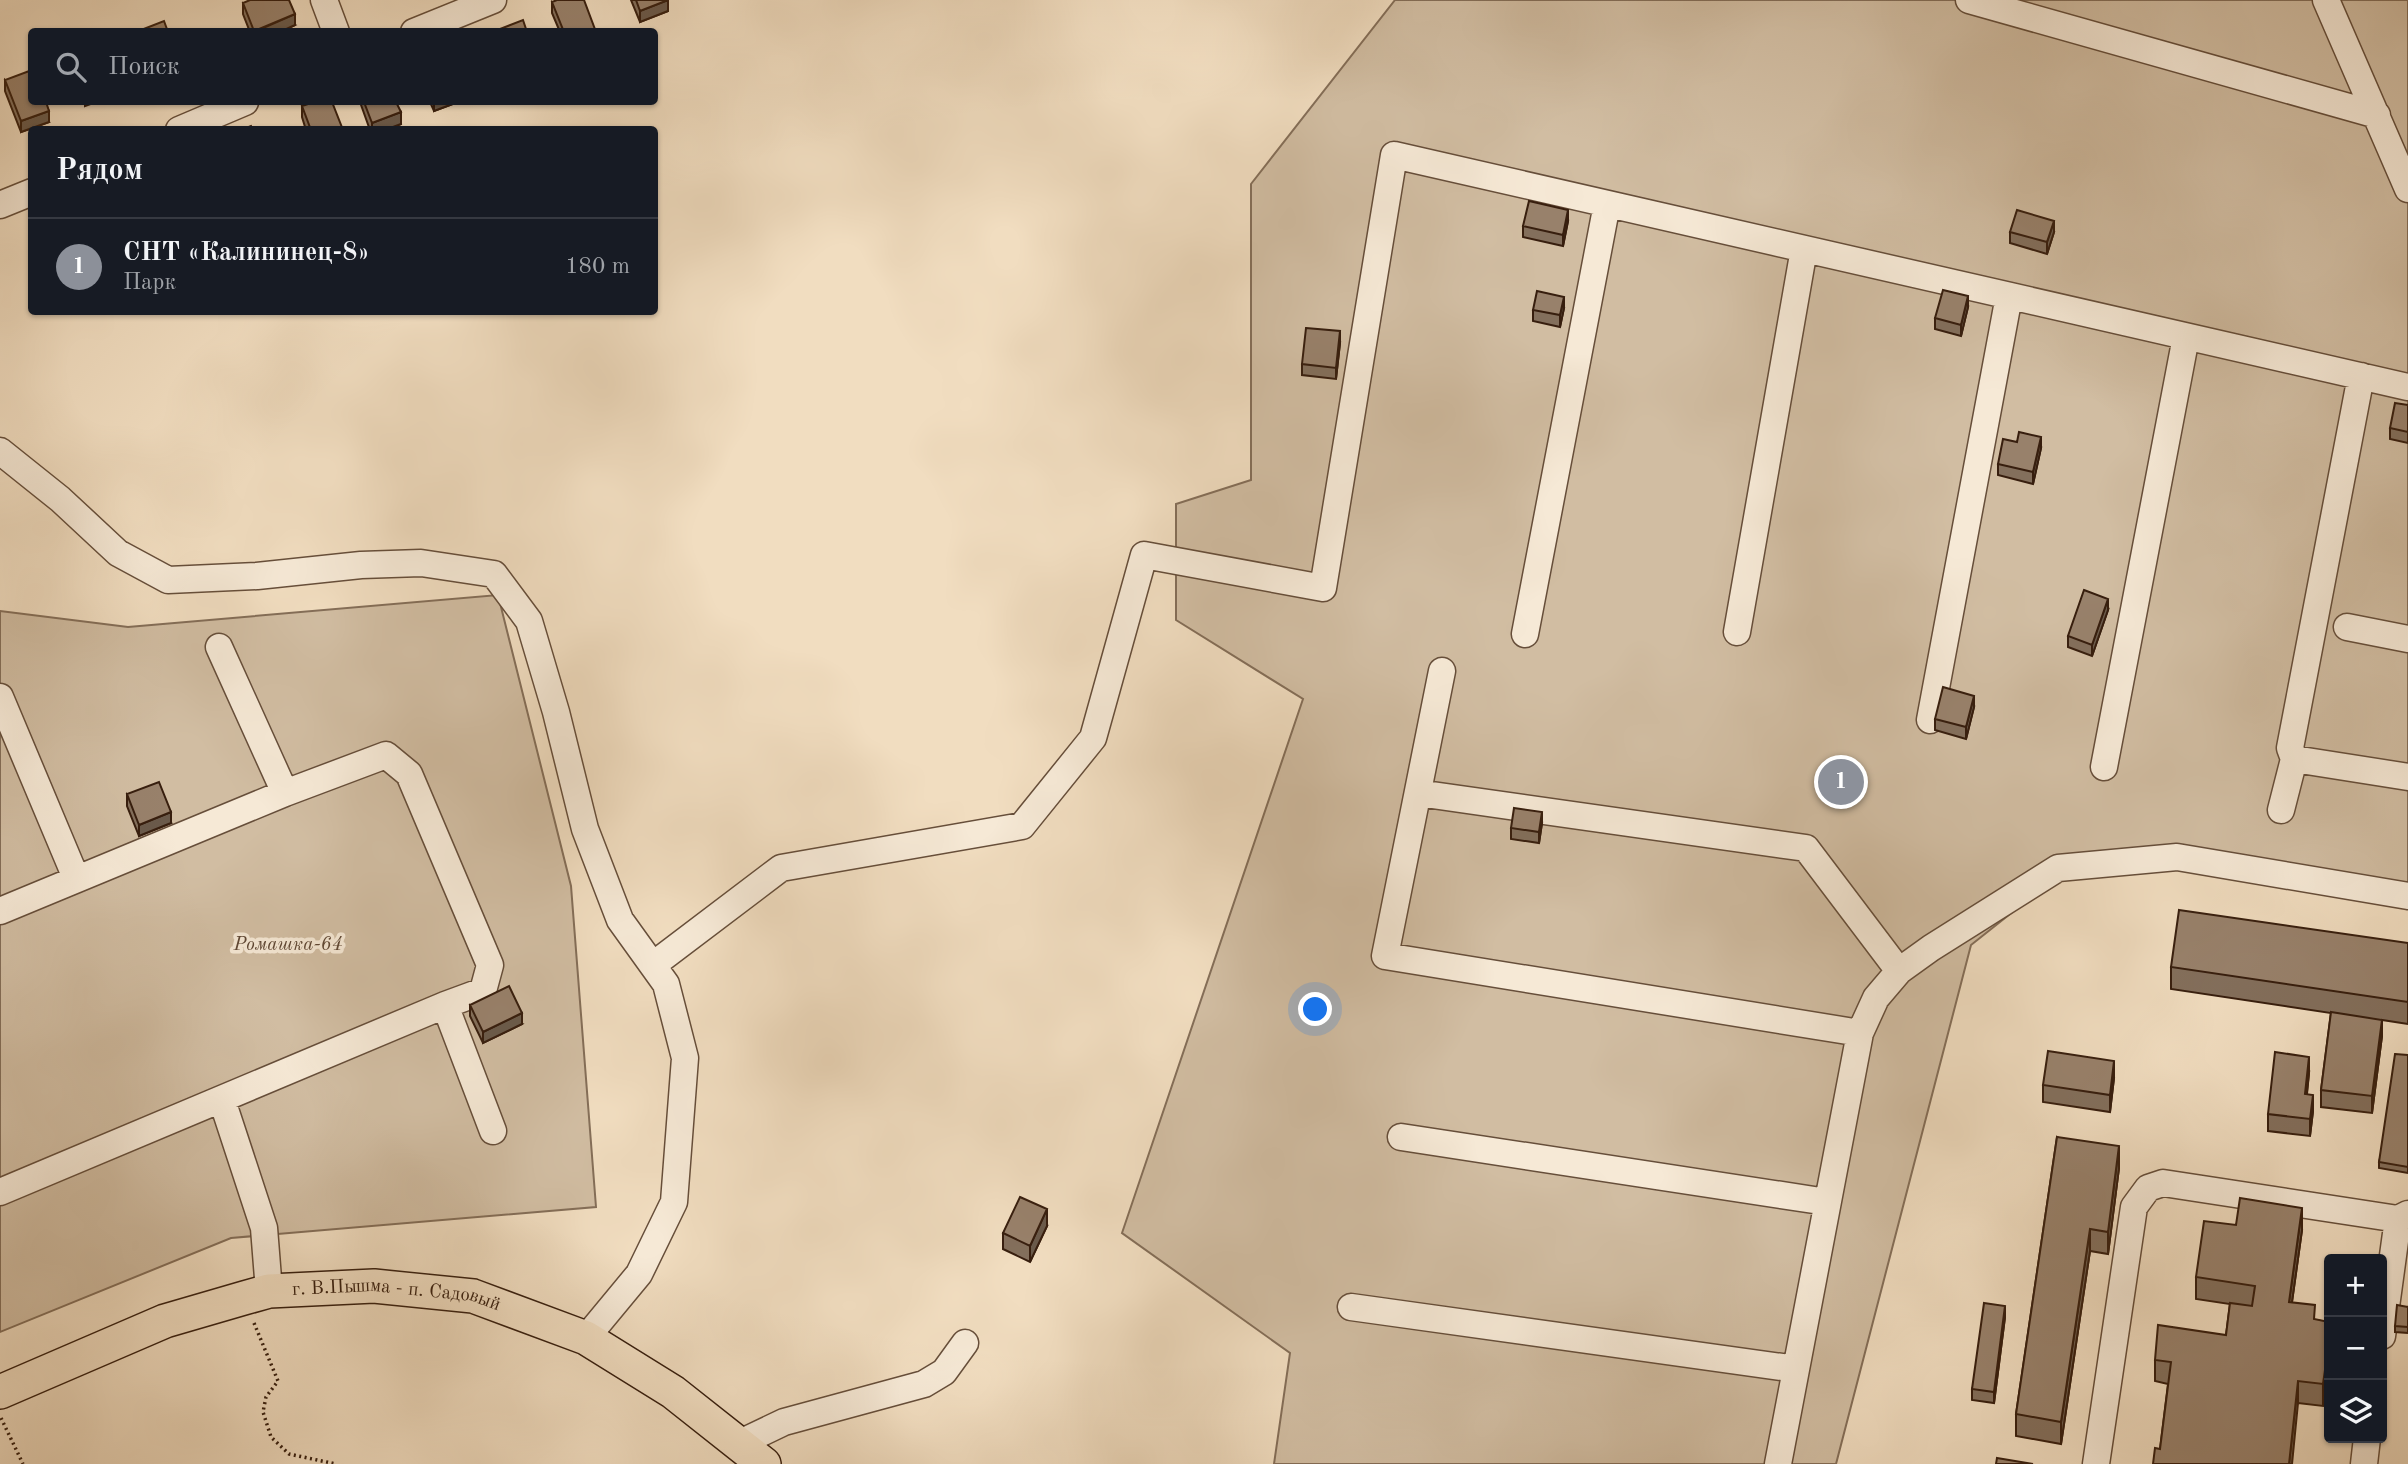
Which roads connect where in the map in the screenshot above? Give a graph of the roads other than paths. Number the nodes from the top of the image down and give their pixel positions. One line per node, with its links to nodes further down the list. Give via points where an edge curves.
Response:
1 (324, 0): 5 (street)
2 (493, 0): 6 (street)
3 (2326, 0): 8 (street)
4 (1974, 1): 8 (street)
5 (334, 28)
6 (424, 28)
7 (238, 105): 9 (street)
8 (2376, 115): 10 (street)
9 (188, 126)
10 (2408, 188)
11 (28, 194): 13 (street)
12 (1607, 204): 14 (street); 22 (street); 37 (street, via 1394,155 1323,588 1144,555 1093,737 1022,826 781,868)
13 (0, 205)
14 (1804, 249): 15 (street); 21 (street)
15 (2009, 296): 16 (street); 27 (street)
16 (2186, 337): 17 (street); 29 (street)
17 (2361, 376): 18 (street); 28 (street, via 2290,748)
18 (2408, 387)
19 (0, 451): 37 (street, via 118,553 168,580 421,563 494,573 529,621 585,829 620,920)
20 (2347, 627): 23 (street)
21 (1737, 632)
22 (1525, 634)
23 (2408, 639)
24 (219, 647): 31 (street)
25 (1442, 671): 32 (street)
26 (0, 697): 34 (street)
27 (1930, 720)
28 (2294, 760): 30 (street); 33 (street)
29 (2104, 767)
30 (2408, 777)
31 (285, 793): 34 (street); 39 (street, via 386,755 408,774 490,965 483,992)
32 (1418, 793): 38 (street, via 1806,848); 40 (street, via 1385,956)
33 (2281, 810)
34 (76, 878): 36 (street)
35 (2408, 895): 38 (street, via 2177,856 2058,868)
36 (0, 911)
37 (653, 965): 50 (street, via 666,984 685,1058 674,1202 639,1274)
38 (1899, 971): 40 (street, via 1876,998)
39 (445, 1005): 41 (street); 42 (street)
40 (1860, 1033): 45 (street)
41 (222, 1100): 44 (street); 47 (street, via 264,1228)
42 (494, 1131)
43 (1401, 1137): 45 (street)
44 (0, 1192)
45 (1826, 1202): 52 (street)
46 (2403, 1216): 49 (street); 57 (street, via 2163,1184 2148,1188 2134,1207)
47 (256, 1295): 50 (main road, г. В.Пышма - п. Садовый, via 374,1286 473,1296); 53 (main road, г. В.Пышма - п. Садовый, via 165,1321)
48 (1351, 1307): 52 (street)
49 (2385, 1317)
50 (586, 1338): 55 (main road, г. В.Пышма - п. Садовый, via 673,1392)
51 (965, 1343): 55 (street, via 944,1372 924,1384 784,1422)
52 (1796, 1369): 56 (street)
53 (0, 1392)
54 (2366, 1443): 58 (street)
55 (752, 1454)
56 (1778, 1464)
57 (2096, 1464)
58 (2364, 1464)

